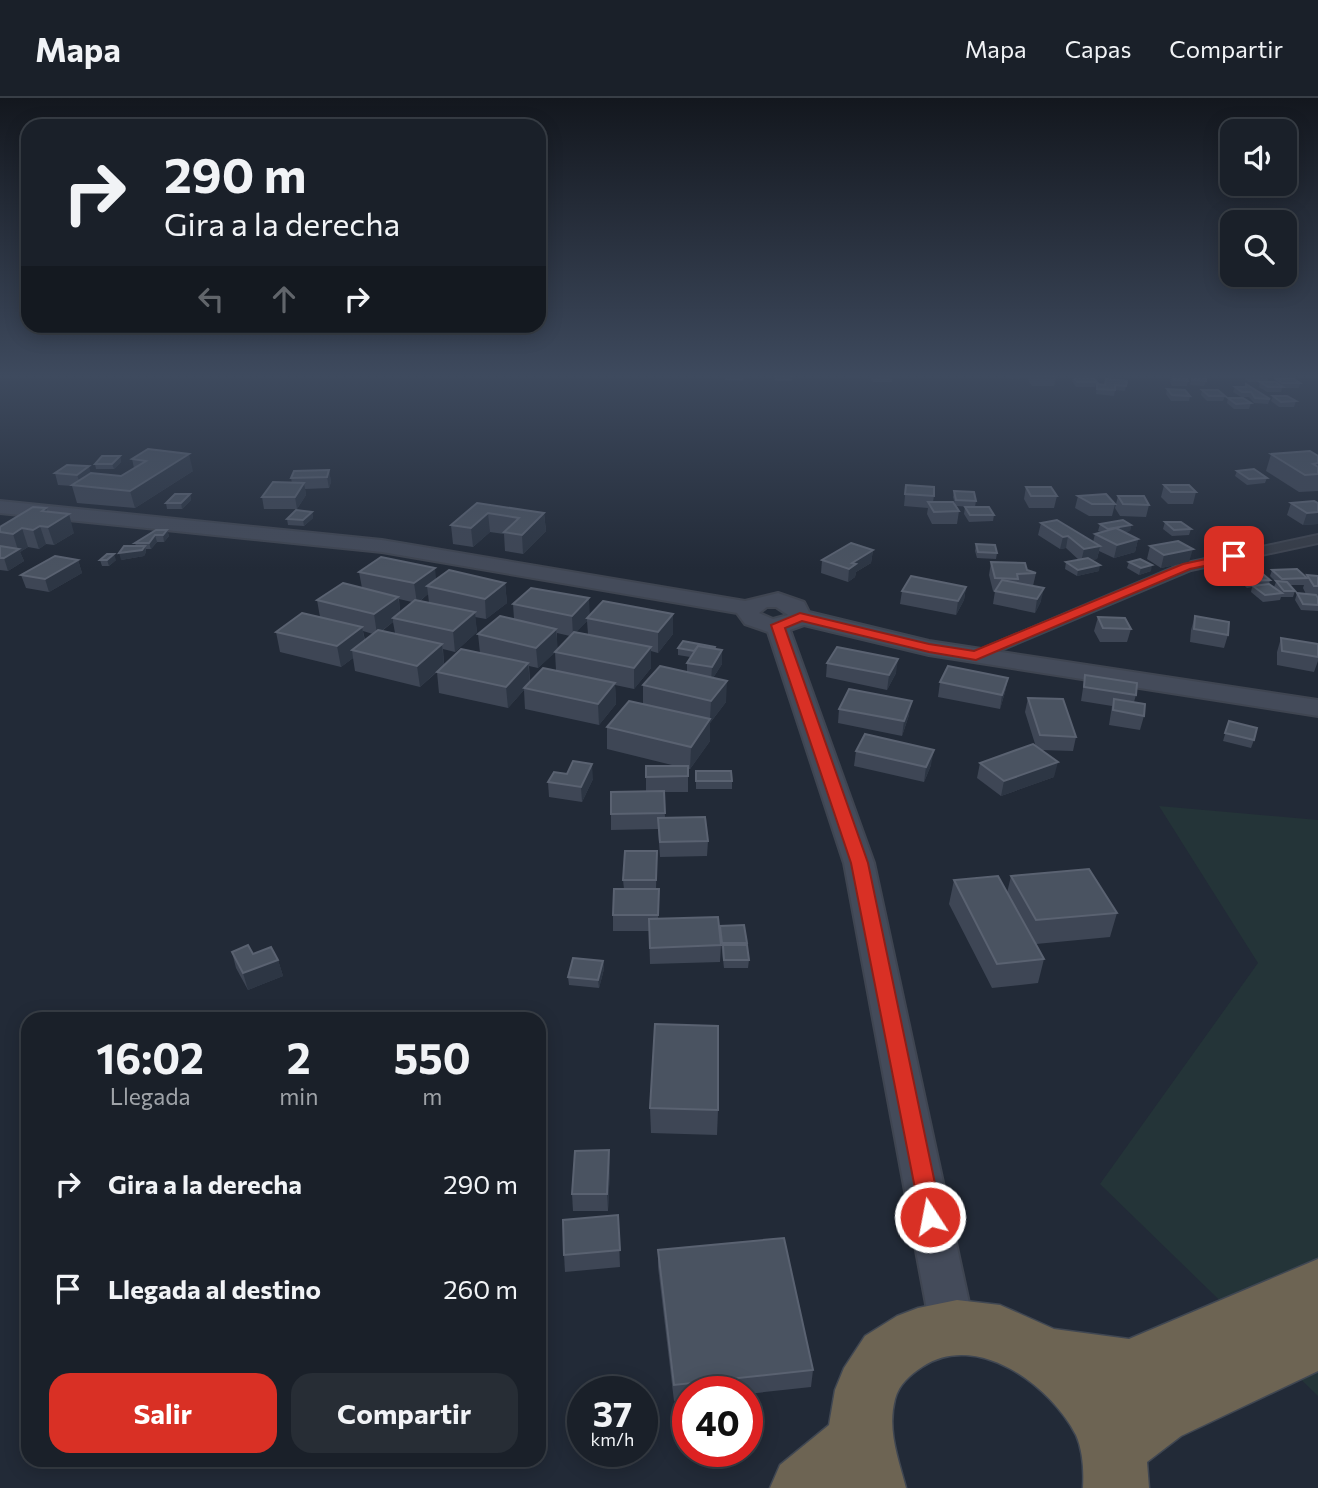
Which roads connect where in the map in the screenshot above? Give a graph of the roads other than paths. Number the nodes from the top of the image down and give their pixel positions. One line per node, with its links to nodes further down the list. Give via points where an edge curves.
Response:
1 (0, 507): 3 (street, via 382,546 748,608 763,601 785,601 800,610)
2 (1318, 539): 4 (street, via 1187,566)
3 (789, 621): 4 (street); 7 (street, via 859,863)
4 (976, 656): 5 (street)
5 (1318, 708)
6 (1318, 1285): 9 (highway, via 1130,1368)
7 (952, 1326): 9 (highway, via 1001,1333); 10 (highway, via 908,1339 875,1370 862,1403)
8 (1318, 1341): 11 (highway, via 1160,1413)
9 (1049, 1357): 11 (highway, via 1070,1376 1103,1422)
10 (866, 1465): 12 (highway)
11 (1114, 1469)
12 (803, 1488)

